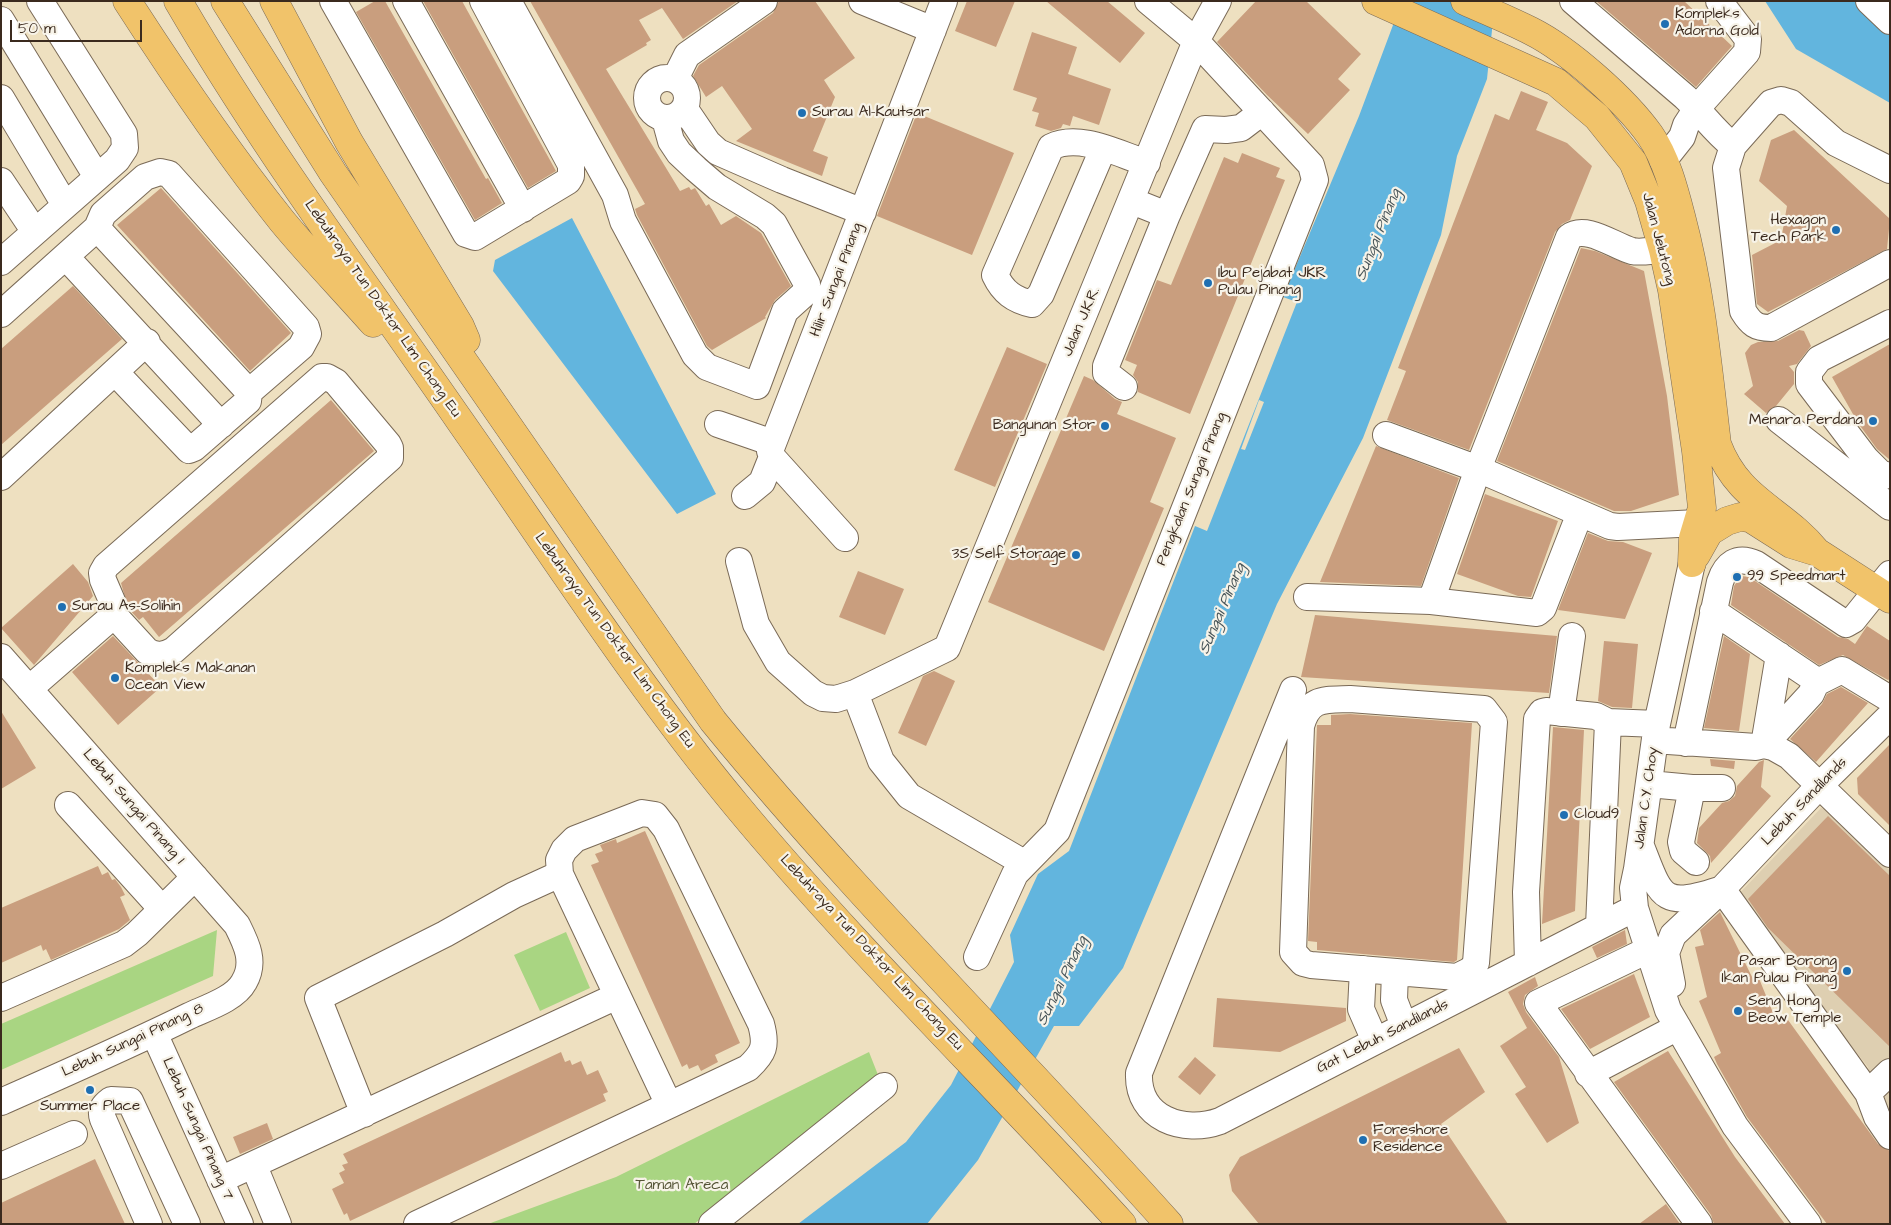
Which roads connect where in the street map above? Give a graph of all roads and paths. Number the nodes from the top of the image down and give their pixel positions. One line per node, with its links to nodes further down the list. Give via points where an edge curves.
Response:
1 (40, 1): 37 (street, via 124,134 122,154)
2 (127, 1): 60 (main road, via 195,105 283,222)
3 (178, 1): 60 (main road, Lebuhraya Tun Doktor Lim Chong Eu, via 303,197)
4 (224, 1): 58 (main road, via 333,173)
5 (274, 1): 58 (main road, via 349,142 460,326)
6 (333, 1): 41 (street, via 466,234 480,236)
7 (406, 1): 41 (street)
8 (483, 1): 41 (street, via 572,165 568,181)
9 (508, 1): 54 (street, via 615,195 623,221 695,355 707,367)
10 (764, 1): 26 (street, via 687,54)
11 (862, 1): 20 (street)
12 (944, 1): 23 (street, Hilir Sungai Pinang)
13 (1148, 1): 25 (street, Pengkalan Sungai Pinang)
14 (1218, 1): 25 (street, Jalan J.K.R.)
15 (1465, 1): 31 (main road, Jalan Jelutong, via 1532,32 1564,52 1603,85)
16 (1573, 1): 30 (street)
17 (1719, 1): 30 (street, via 1749,44 1747,52)
18 (1869, 1): 22 (street)
19 (1380, 3): 46 (main road, Jalan Jelutong, via 1556,82 1597,117 1632,162 1649,201)
20 (912, 11): 23 (street)
21 (1, 20): 37 (street)
22 (1890, 21)
23 (933, 30): 42 (street, Hilir Sungai Pinang)
24 (681, 36): 26 (street, via 669,55)
25 (1196, 40): 28 (street, Pengkalan Sungai Pinang); 35 (street, Jalan J.K.R.)
26 (672, 79): 29 (street, via 686,89 688,102); 29 (street, via 655,82 648,93 649,107 653,113)
27 (1, 98): 40 (street)
28 (1262, 112): 43 (street, via 1241,128 1205,129); 101 (street, Pengkalan Sungai Pinang, via 1312,165 1315,180 1057,831)
29 (675, 114): 42 (street, via 718,152); 54 (street, via 671,141 679,153 717,187 774,224 807,284 805,293 785,311)
30 (1692, 116): 31 (street); 32 (street); 34 (street, via 1682,137)
31 (1650, 136): 34 (main road, Jalan Jelutong)
32 (1733, 146): 36 (street, via 1771,103 1782,100 1790,103 1836,143); 49 (street, via 1726,168 1744,311 1758,328 1771,328)
33 (1102, 149): 33 (street, via 1073,141 1052,147 995,275 1001,288 1018,301 1032,304 1041,294); 35 (street)
34 (1663, 162): 72 (main road, Jalan Jelutong, via 1674,189 1698,290 1717,444 1724,464 1746,492 1803,535)
35 (1147, 163): 39 (street, Jalan J.K.R.)
36 (1890, 170)
37 (97, 178): 40 (street)
38 (1, 181): 45 (street)
39 (1132, 201): 43 (street); 86 (street, Jalan J.K.R., via 949,645 944,651)
40 (66, 205): 45 (street)
41 (523, 209)
42 (863, 212): 57 (street, Hilir Sungai Pinang)
43 (1167, 215): 55 (street, via 1106,366 1108,375)
44 (97, 228): 47 (street); 56 (street); 56 (street, via 103,214 145,177 160,172 174,177 306,327 308,334 301,348)
45 (35, 232): 48 (street)
46 (1663, 250): 65 (street, via 1634,252 1585,232 1574,233 1570,237); 70 (main road, Jalan Jelutong, via 1701,484 1702,508)
47 (66, 257): 50 (street); 52 (street)
48 (1, 262)
49 (1890, 263)
50 (1, 314)
51 (1890, 324): 67 (street, via 1819,359 1809,372 1809,384 1866,459)
52 (147, 342): 53 (street); 62 (street)
53 (115, 372): 62 (street, via 186,448 194,448); 66 (street)
54 (757, 386): 57 (street)
55 (1124, 387)
56 (250, 392): 62 (street, via 248,401)
57 (790, 399): 64 (street, Hilir Sungai Pinang)
58 (491, 401): 140 (main road, via 713,721 775,797)
59 (1779, 420): 67 (street)
60 (462, 423): 139 (main road, Lebuhraya Tun Doktor Lim Chong Eu, via 669,722 739,809)
61 (718, 424): 64 (street)
62 (221, 425)
63 (1386, 435): 65 (street)
64 (773, 450): 68 (street, Hilir Sungai Pinang, via 762,482); 71 (street)
65 (1478, 470): 69 (street); 77 (street)
66 (1, 477)
67 (1883, 488)
68 (745, 496)
69 (1580, 513): 70 (street, via 1618,527); 77 (street, via 1537,613)
70 (1698, 523): 74 (main road, Jalan Jelutong, via 1693,538)
71 (844, 538)
72 (1817, 552): 74 (main road, via 1791,544 1750,518 1740,517 1709,532); 75 (main road)
73 (739, 561): 86 (street, via 756,624 778,662 823,698 836,699)
74 (1692, 563): 90 (street, Jalan C.Y. Choy)
75 (1886, 588): 78 (street, via 1846,624 1756,564 1740,559 1725,569)
76 (1307, 597): 77 (street)
77 (1431, 601)
78 (1713, 611): 81 (street); 91 (street)
79 (114, 615): 79 (street, via 103,580 102,572 106,566 317,380 327,377 336,382 390,448 390,458 383,466 174,650 161,655 147,651); 84 (street)
80 (1572, 636): 87 (street)
81 (1779, 655): 83 (street, via 1814,678); 92 (street)
82 (1, 658): 84 (street, Lebuh Sungai Pinang 1)
83 (1816, 683): 88 (street, via 1842,670); 92 (street, via 1811,694)
84 (29, 689): 103 (street, Lebuh Sungai Pinang 1)
85 (1293, 690): 120 (street, Gat Lebuh Sandilands, via 1139,1074 1140,1087 1148,1106 1166,1120 1190,1127 1207,1126)
86 (855, 693): 101 (street, via 881,760 909,796)
87 (1561, 713): 89 (street, via 1596,716); 110 (street, via 1542,712 1537,719 1526,892)
88 (1889, 714): 94 (street, Lebuh Sandilands)
89 (1608, 722): 90 (street); 107 (street)
90 (1656, 732): 91 (street); 93 (street, Jalan C.Y. Choy)
91 (1686, 743): 92 (street)
92 (1764, 745): 94 (street, via 1788,756)
93 (1649, 784): 95 (street); 98 (street, Jalan C.Y. Choy)
94 (1820, 785): 99 (street); 104 (street, Lebuh Sandilands)
95 (1692, 788): 96 (street); 100 (street, via 1681,842 1684,851)
96 (1722, 788)
97 (68, 805): 106 (street)
98 (1641, 844): 104 (street, Lebuh Sandilands, via 1655,882 1670,897 1689,900); 105 (street, Jalan C.Y. Choy, via 1632,888)
99 (1890, 854)
100 (1696, 862)
101 (1024, 863): 109 (street, Pengkalan Sungai Pinang, via 1015,874)
102 (560, 874): 115 (street); 126 (street, via 559,860 575,839 642,813 655,815 666,829 761,1024 764,1045 760,1056 748,1068); 127 (street, via 318,998)
103 (195, 877): 106 (street); 111 (street, Lebuh Sungai Pinang 1, via 237,925 248,947)
104 (1722, 889): 114 (street, Lebuh Sandilands, via 1673,935 1666,953); 124 (street)
105 (1634, 908): 107 (street, Gat Lebuh Sandilands); 108 (street, Jalan C.Y. Choy)
106 (162, 909): 116 (street, via 124,944)
107 (1599, 926): 110 (street, Gat Lebuh Sandilands)
108 (1648, 950): 118 (street, Jalan C.Y. Choy, via 1668,1010); 122 (street, via 1538,1003)
109 (977, 956)
110 (1528, 963): 117 (street, Gat Lebuh Sandilands)
111 (250, 965): 119 (street, Lebuh Sungai Pinang 8, via 244,983 228,997)
112 (1363, 969): 113 (street); 113 (street, via 1311,966 1303,963 1293,952 1304,714 1320,700 1350,698 1484,709 1494,722 1476,963 1458,977); 120 (street, via 1361,1009)
113 (1395, 972): 117 (street, via 1394,1000)
114 (1669, 974): 118 (street, Jalan C.Y. Choy, via 1678,1005)
115 (617, 996): 126 (street); 127 (street)
116 (1, 998)
117 (1404, 1026): 120 (street, Gat Lebuh Sandilands)
118 (1678, 1027): 122 (street); 142 (street, Jalan C.Y. Choy, via 1735,1126)
119 (154, 1033): 125 (street, Lebuh Sungai Pinang 8); 132 (street, Lebuh Sungai Pinang 7)
120 (1375, 1042)
121 (1890, 1072): 124 (street)
122 (1588, 1074): 141 (street)
123 (884, 1086): 138 (street)
124 (1868, 1093): 129 (street, via 1876,1117)
125 (1, 1102)
126 (669, 1105): 137 (street)
127 (364, 1114): 131 (street)
128 (74, 1134): 130 (street)
129 (1890, 1136)
130 (1, 1166)
131 (254, 1166): 132 (street); 136 (street)
132 (220, 1180): 135 (street, Lebuh Sungai Pinang 7)
133 (149, 1224): 134 (street, via 101,1113 111,1100 130,1101)
134 (187, 1224)
135 (240, 1224)
136 (278, 1224)
137 (417, 1224)
138 (712, 1224)
139 (1122, 1224)
140 (1169, 1224)
141 (1699, 1224)
142 (1808, 1224)

